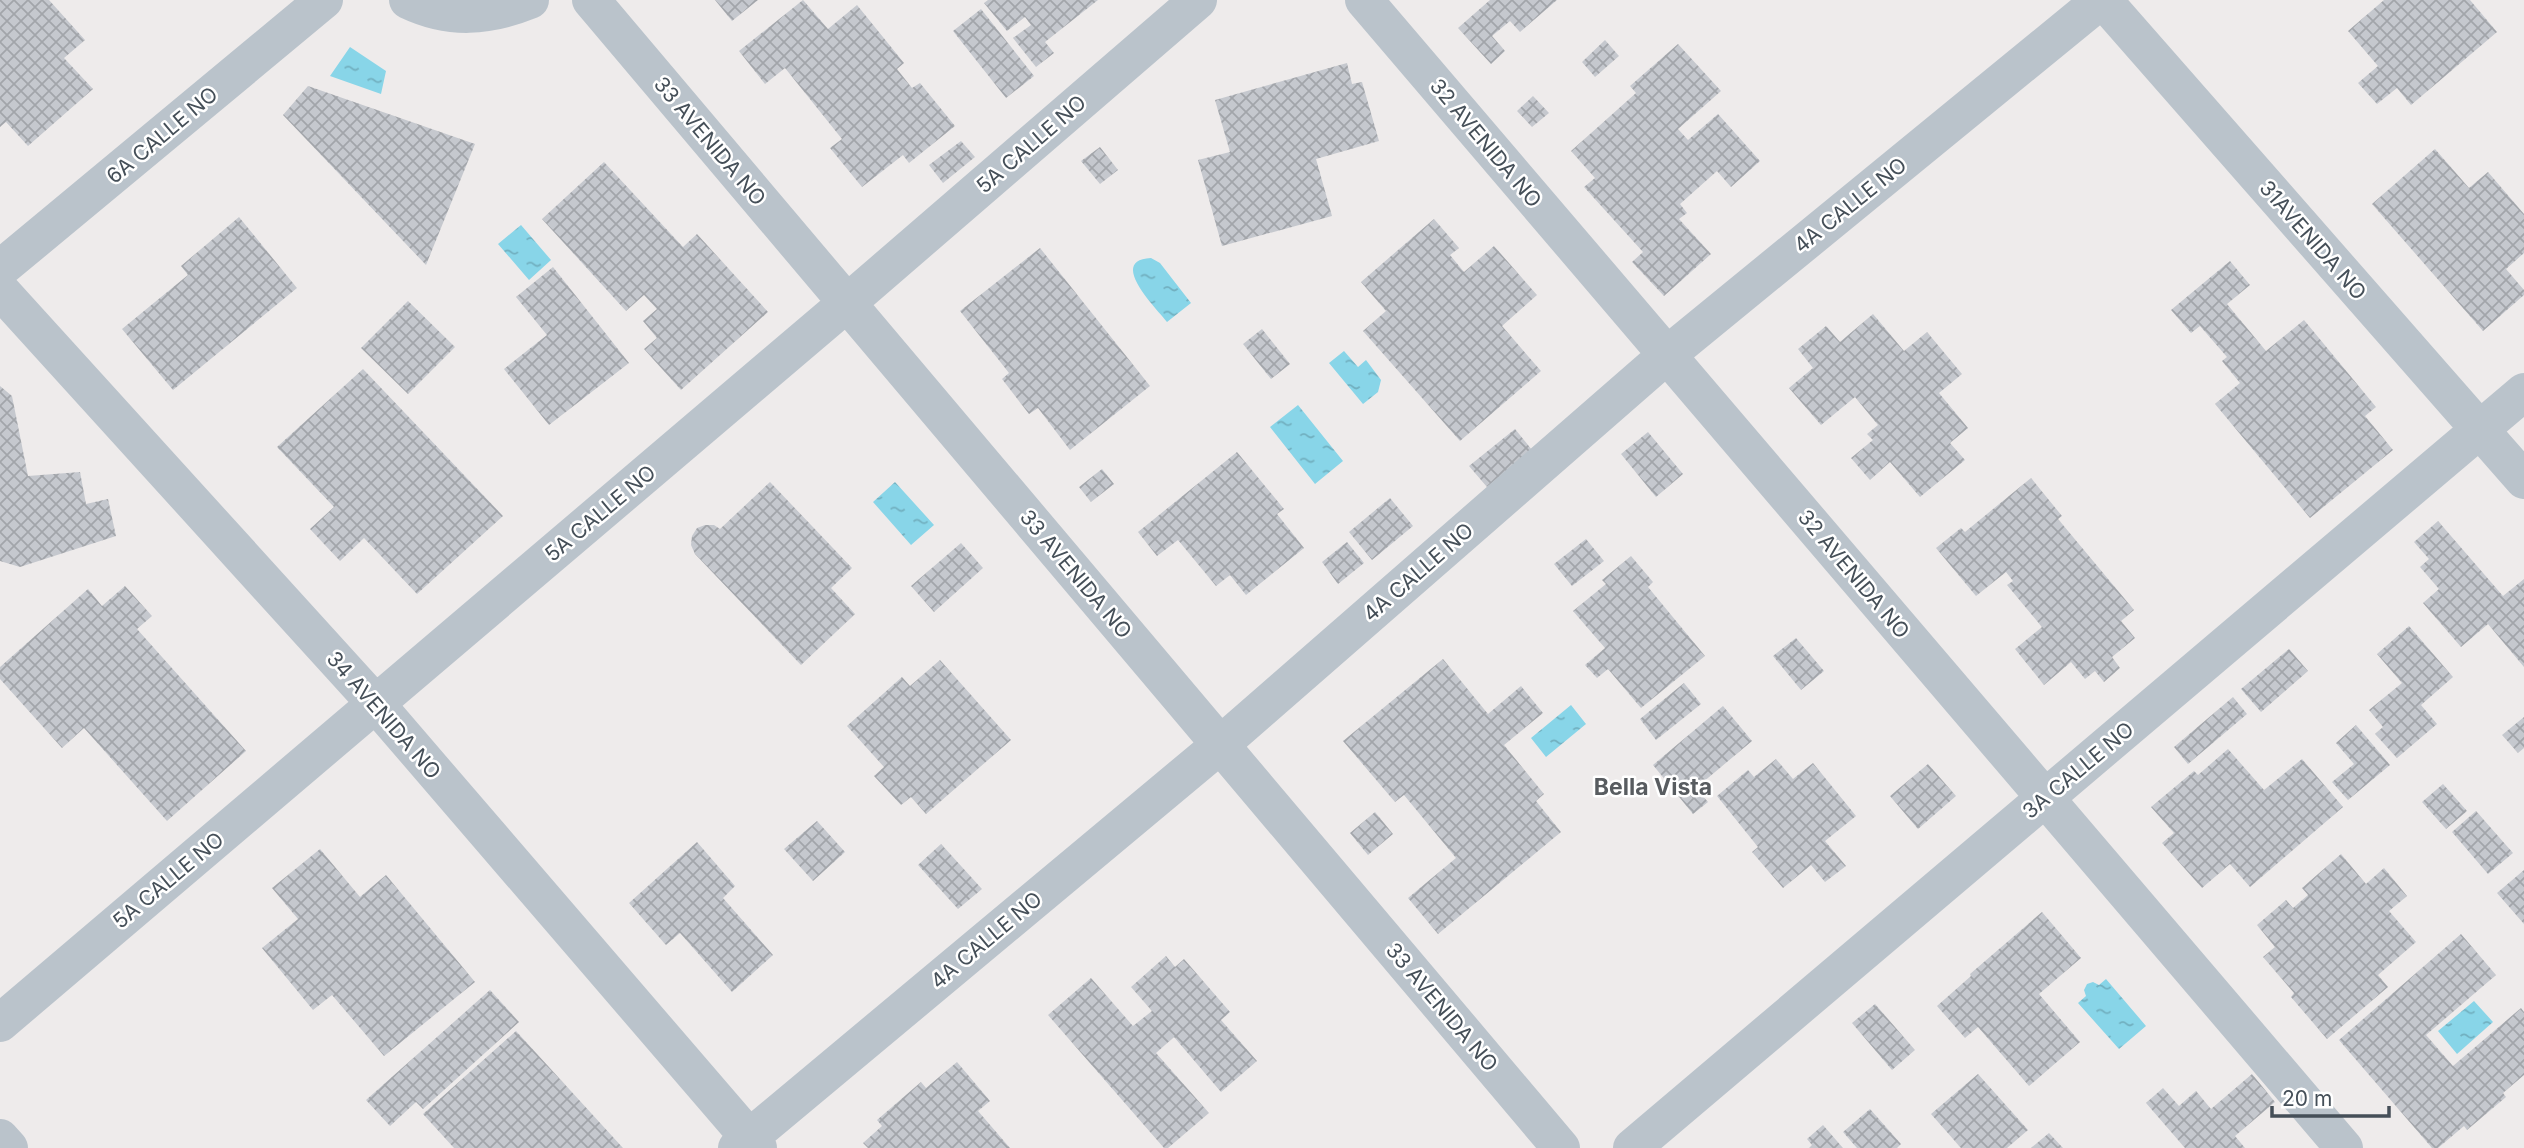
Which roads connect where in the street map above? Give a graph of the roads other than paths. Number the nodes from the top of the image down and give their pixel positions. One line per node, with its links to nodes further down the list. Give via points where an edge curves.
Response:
1 (324, 0): 8 (street, 6A CALLE NO)
2 (408, 0): 3 (street, via 427,9 464,15 502,11)
3 (530, 0)
4 (591, 0): 10 (street, 33 AVENIDA NO)
5 (1198, 0): 10 (street, 5A CALLE NO)
6 (1364, 0): 11 (street, 32 AVENIDA NO)
7 (2102, 0): 11 (street, 4A CALLE NO); 13 (street, 31AVENIDA NO)
8 (0, 269)
9 (0, 290): 15 (street, 34 AVENIDA NO)
10 (847, 303): 15 (street, 5A CALLE NO); 16 (street, 33 AVENIDA NO)
11 (1667, 355): 16 (street, 4A CALLE NO); 17 (street, 32 AVENIDA NO)
12 (2524, 392): 13 (street, 3A CALLE NO)
13 (2480, 429): 14 (street, 31AVENIDA NO); 17 (street, 3A CALLE NO)
14 (2524, 480)
15 (376, 704): 18 (street, 5A CALLE NO); 20 (street, 34 AVENIDA NO)
16 (1220, 744): 20 (street, 4A CALLE NO); 22 (street, 33 AVENIDA NO)
17 (2045, 797): 23 (street, 3A CALLE NO); 24 (street, 32 AVENIDA NO)
18 (0, 1023)
19 (0, 1138): 21 (street)
20 (748, 1145)
21 (9, 1148)
22 (1561, 1148)
23 (1632, 1148)
24 (2344, 1148)

